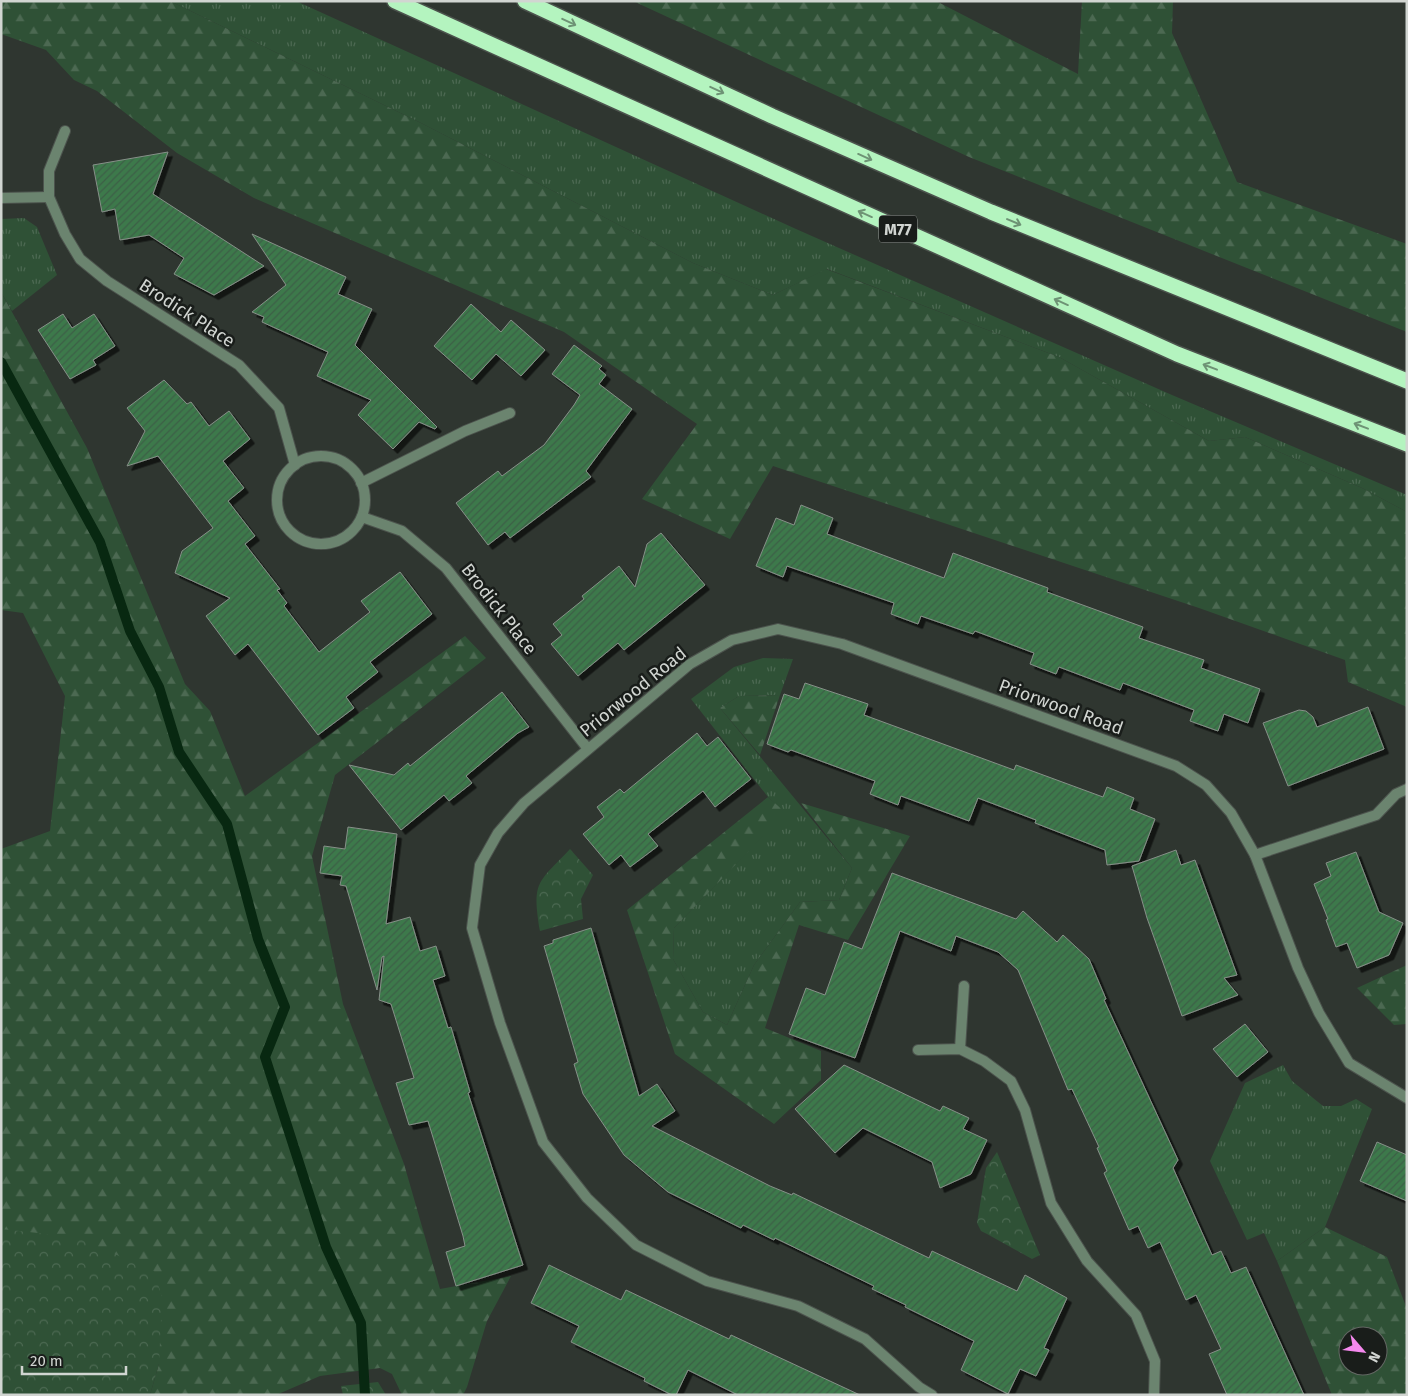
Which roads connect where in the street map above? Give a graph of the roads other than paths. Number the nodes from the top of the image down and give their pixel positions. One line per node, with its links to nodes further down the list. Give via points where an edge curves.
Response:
1 (395, 1): 8 (highway, M77, one-way to 1, via 1177,354)
2 (525, 1): 6 (highway, one-way to 6, via 772,116 991,212)
3 (65, 131): 4 (street, Brodick Place, via 49,171)
4 (49, 196): 5 (street); 9 (street, Brodick Place, via 64,234 80,259 107,281 239,365 279,408)
5 (1, 198)
6 (1407, 381)
7 (510, 413): 10 (street, via 465,430)
8 (1407, 444)
9 (295, 465): 10 (street, via 308,458 336,458 348,465); 11 (street, via 279,489 278,504 281,518 300,540 314,544 336,541 355,530)
10 (361, 483): 11 (street, via 366,503)
11 (362, 517): 12 (street, Brodick Place, via 402,531 446,568)
12 (588, 749): 14 (street, Priorwood Road, via 690,664 732,640 778,629 842,644 1176,766 1206,785 1219,799 1231,813); 19 (street, Priorwood Road, via 524,803 498,833 480,865 472,928 500,1022 543,1142 587,1198 636,1245 707,1281 798,1306 865,1339)
13 (1407, 789): 14 (street, via 1396,794 1376,815)
14 (1255, 855): 18 (street, Priorwood Road, via 1298,968 1319,1013 1349,1063)
15 (964, 986): 17 (street)
16 (918, 1050): 17 (street)
17 (960, 1050): 20 (street, via 984,1061 1011,1081 1025,1110 1050,1203 1087,1261 1136,1315 1155,1361)
18 (1407, 1098)
19 (932, 1395)
20 (1154, 1395)

